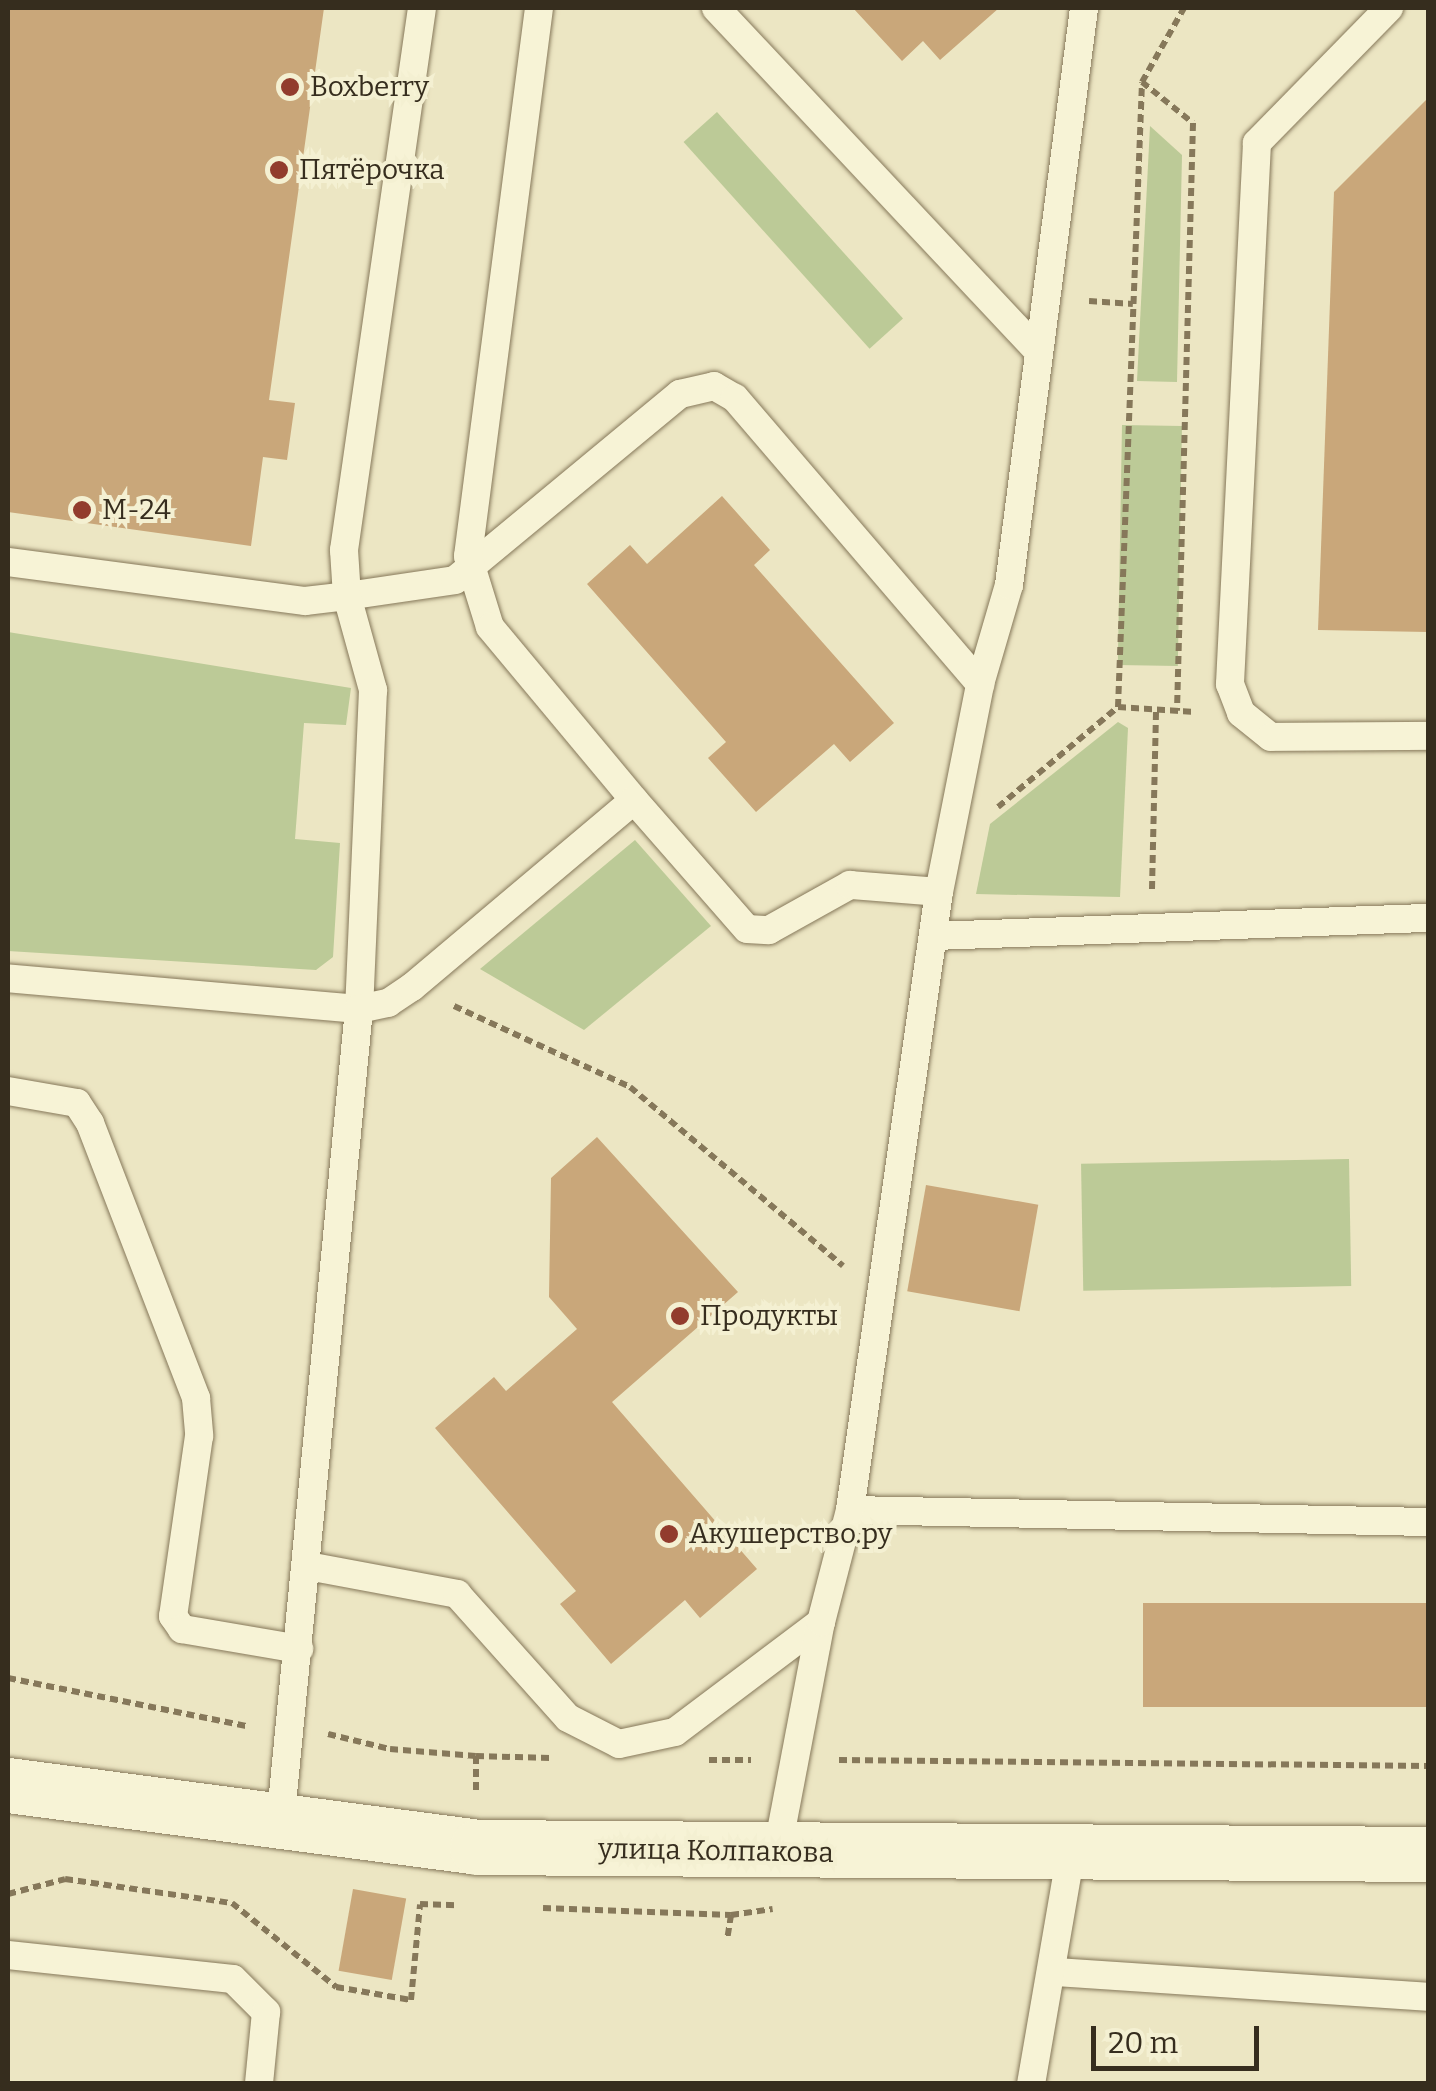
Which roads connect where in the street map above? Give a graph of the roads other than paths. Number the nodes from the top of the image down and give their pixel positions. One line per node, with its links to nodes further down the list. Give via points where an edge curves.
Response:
1 (422, 8): 9 (lane, via 344,550)
2 (539, 8): 8 (lane, via 467,527)
3 (716, 8): 6 (lane)
4 (1084, 8): 6 (lane)
5 (1388, 8): 11 (lane, via 1257,144 1230,684 1241,714 1263,734 1282,739)
6 (1038, 351): 10 (lane, via 1009,585)
7 (8, 562): 9 (lane, via 305,602)
8 (470, 568): 9 (lane, via 441,584); 10 (lane, via 680,394 714,386 735,398); 12 (lane, via 490,627)
9 (347, 596): 17 (lane, via 374,690)
10 (980, 684): 13 (lane)
11 (1428, 736)
12 (634, 800): 13 (lane, via 737,922 756,932 850,885); 17 (lane, via 412,987 388,1003)
13 (939, 892): 15 (lane)
14 (1428, 918): 15 (lane)
15 (934, 936): 19 (lane)
16 (8, 978): 17 (lane)
17 (359, 1009): 21 (lane)
18 (8, 1091): 23 (lane, via 76,1104 90,1123 196,1398 199,1436 173,1616 182,1629)
19 (850, 1510): 20 (lane); 22 (lane)
20 (1428, 1522)
21 (308, 1566): 22 (lane, via 457,1594 568,1718 619,1744 675,1732); 23 (lane)
22 (821, 1622): 26 (lane)
23 (300, 1649): 25 (lane)
24 (8, 1785): 25 (street, улица Колпакова)
25 (280, 1825): 26 (street, улица Колпакова, via 476,1847)
26 (778, 1852): 27 (street, улица Колпакова)
27 (1072, 1852): 28 (street, улица Колпакова); 30 (lane)
28 (1428, 1854)
29 (8, 1955): 32 (lane, via 234,1979 266,2012)
30 (1055, 1972): 31 (lane); 33 (lane)
31 (1428, 1997)
32 (259, 2084)
33 (1031, 2084)

